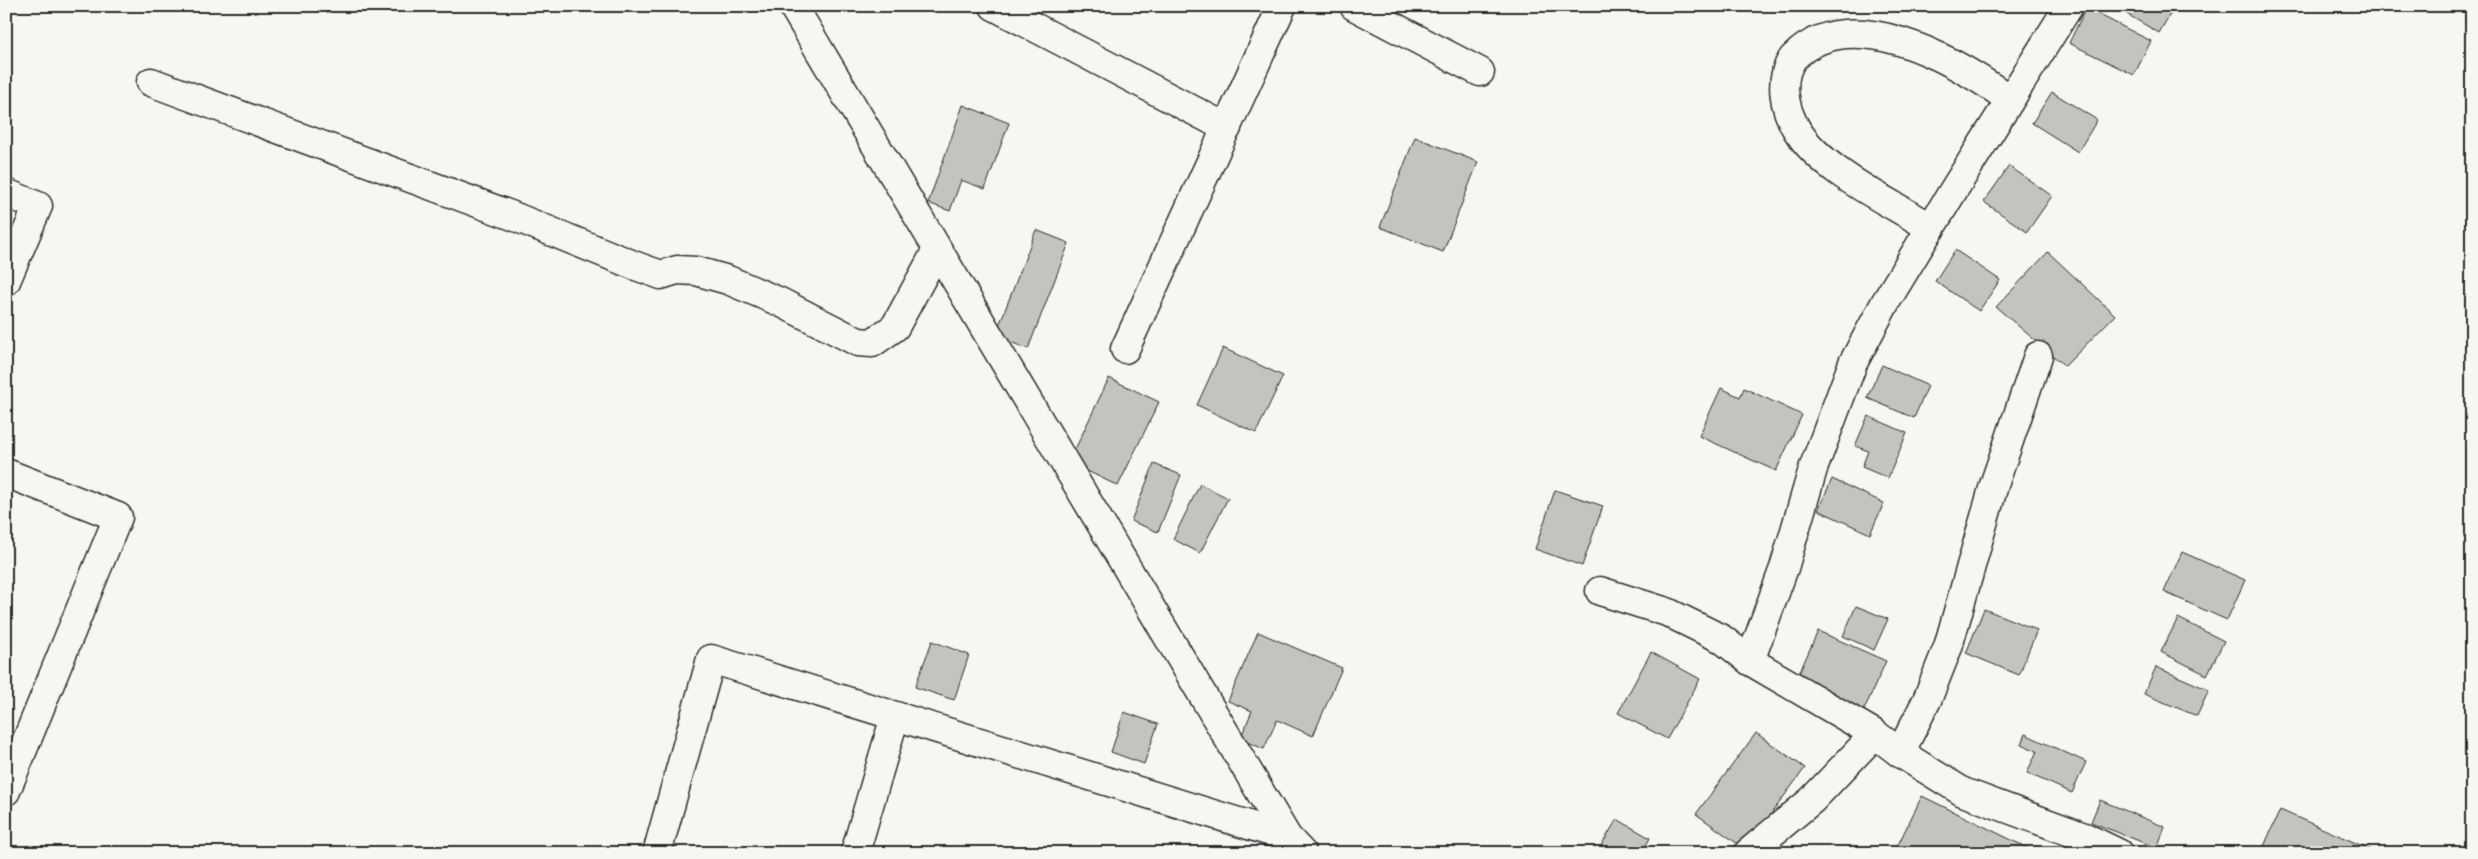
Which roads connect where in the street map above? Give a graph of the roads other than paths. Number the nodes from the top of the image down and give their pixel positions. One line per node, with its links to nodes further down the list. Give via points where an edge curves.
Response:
1 (793, 6): 12 (street)
2 (994, 6): 9 (street)
3 (1282, 6): 9 (street)
4 (1354, 6): 6 (street)
5 (2069, 6): 8 (street)
6 (1480, 72)
7 (151, 82): 12 (street, via 513,216 652,272 661,275 677,270 696,271 728,280 780,302 858,342 872,343 895,326)
8 (2009, 99): 11 (street); 11 (street, via 1943,51 1908,34 1856,21 1815,34 1789,64 1784,78 1788,112 1797,130 1814,150 1835,168)
9 (1227, 128): 14 (street)
10 (6, 193): 13 (street, via 38,206)
11 (1931, 228): 18 (street, via 1853,363 1812,469 1784,568)
12 (937, 250): 23 (street)
13 (6, 281)
14 (1125, 349)
15 (2038, 356): 21 (street, via 1997,476 1948,648 1927,700)
16 (6, 473): 22 (street, via 118,517)
17 (1600, 591): 18 (street, via 1667,612 1722,639)
18 (1750, 661): 20 (street)
19 (896, 716): 23 (street); 24 (street, via 711,659); 25 (street)
20 (1875, 734): 21 (street); 26 (street, via 1812,800)
21 (1900, 753): 27 (street, via 1963,792 2087,838)
22 (6, 791)
23 (1295, 845)
24 (657, 853)
25 (855, 853)
26 (1748, 853)
27 (2118, 853)

